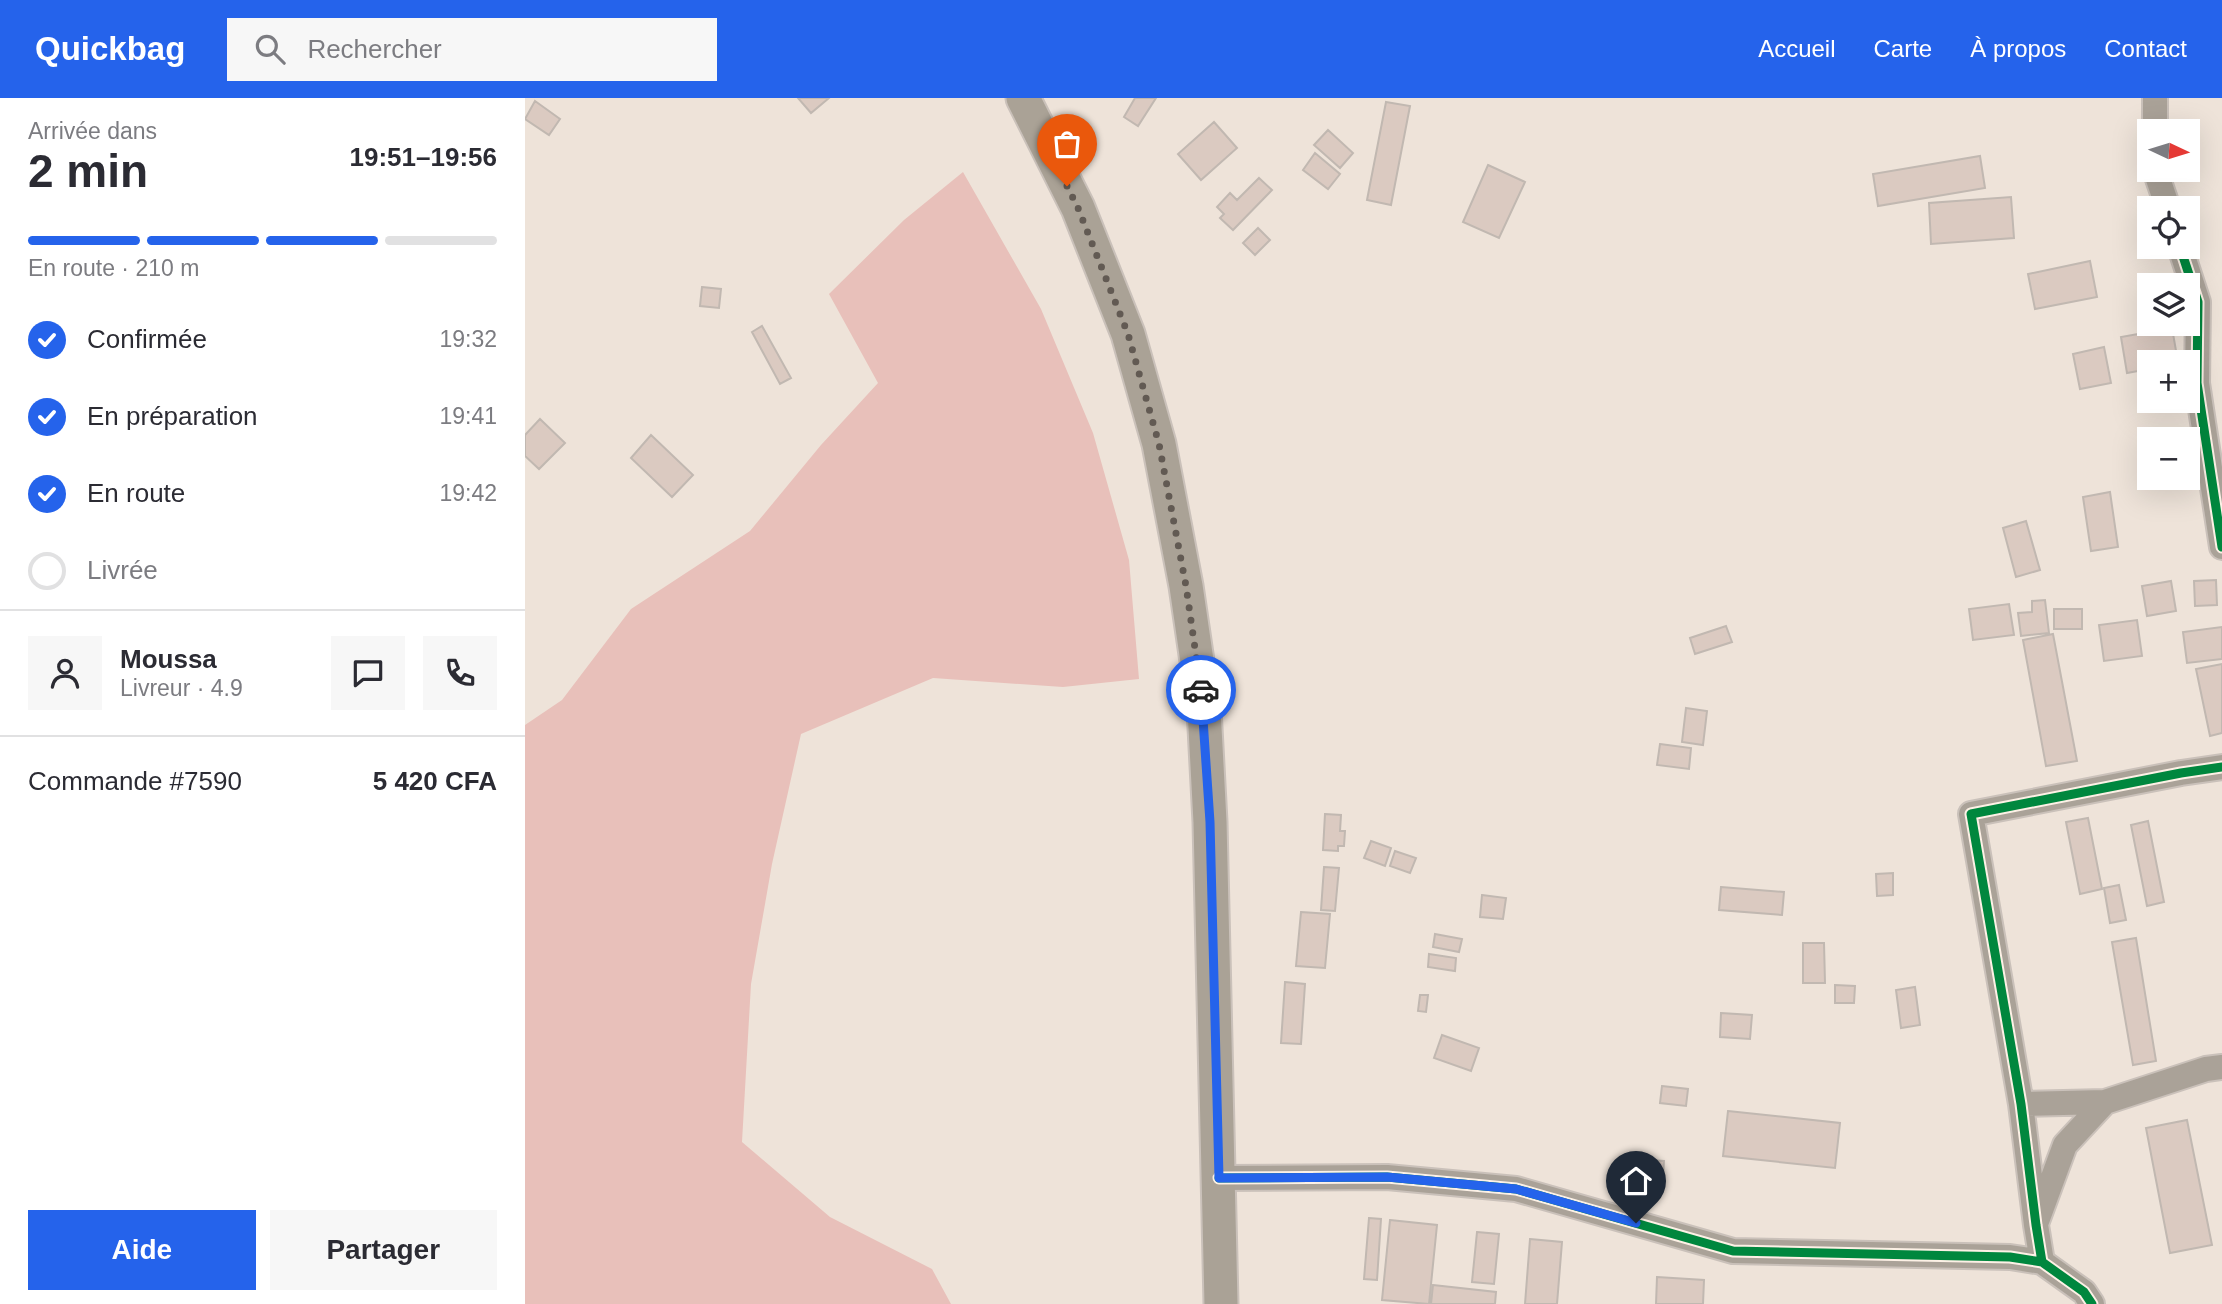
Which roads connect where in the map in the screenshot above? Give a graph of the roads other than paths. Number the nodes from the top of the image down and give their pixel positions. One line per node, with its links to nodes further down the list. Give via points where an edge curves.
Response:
1 (1023, 98): 10 (main road, via 1078,208 1128,334 1159,444 1186,586 1204,709)
2 (2155, 98): 3 (street)
3 (2155, 119)
4 (2184, 259): 5 (street, via 2198,302 2197,383)
5 (2222, 548)
6 (2222, 767): 9 (street, via 1971,814)
7 (2222, 1067): 8 (street)
8 (2105, 1102): 9 (street); 11 (street, via 2065,1145)
9 (2021, 1104): 11 (street)
10 (1219, 1178): 12 (street, via 1387,1177 1516,1189 1733,1251 2010,1257); 13 (main road)
11 (2036, 1225): 12 (street)
12 (2042, 1262): 14 (street, via 2084,1292)
13 (1221, 1304)
14 (2092, 1304)

